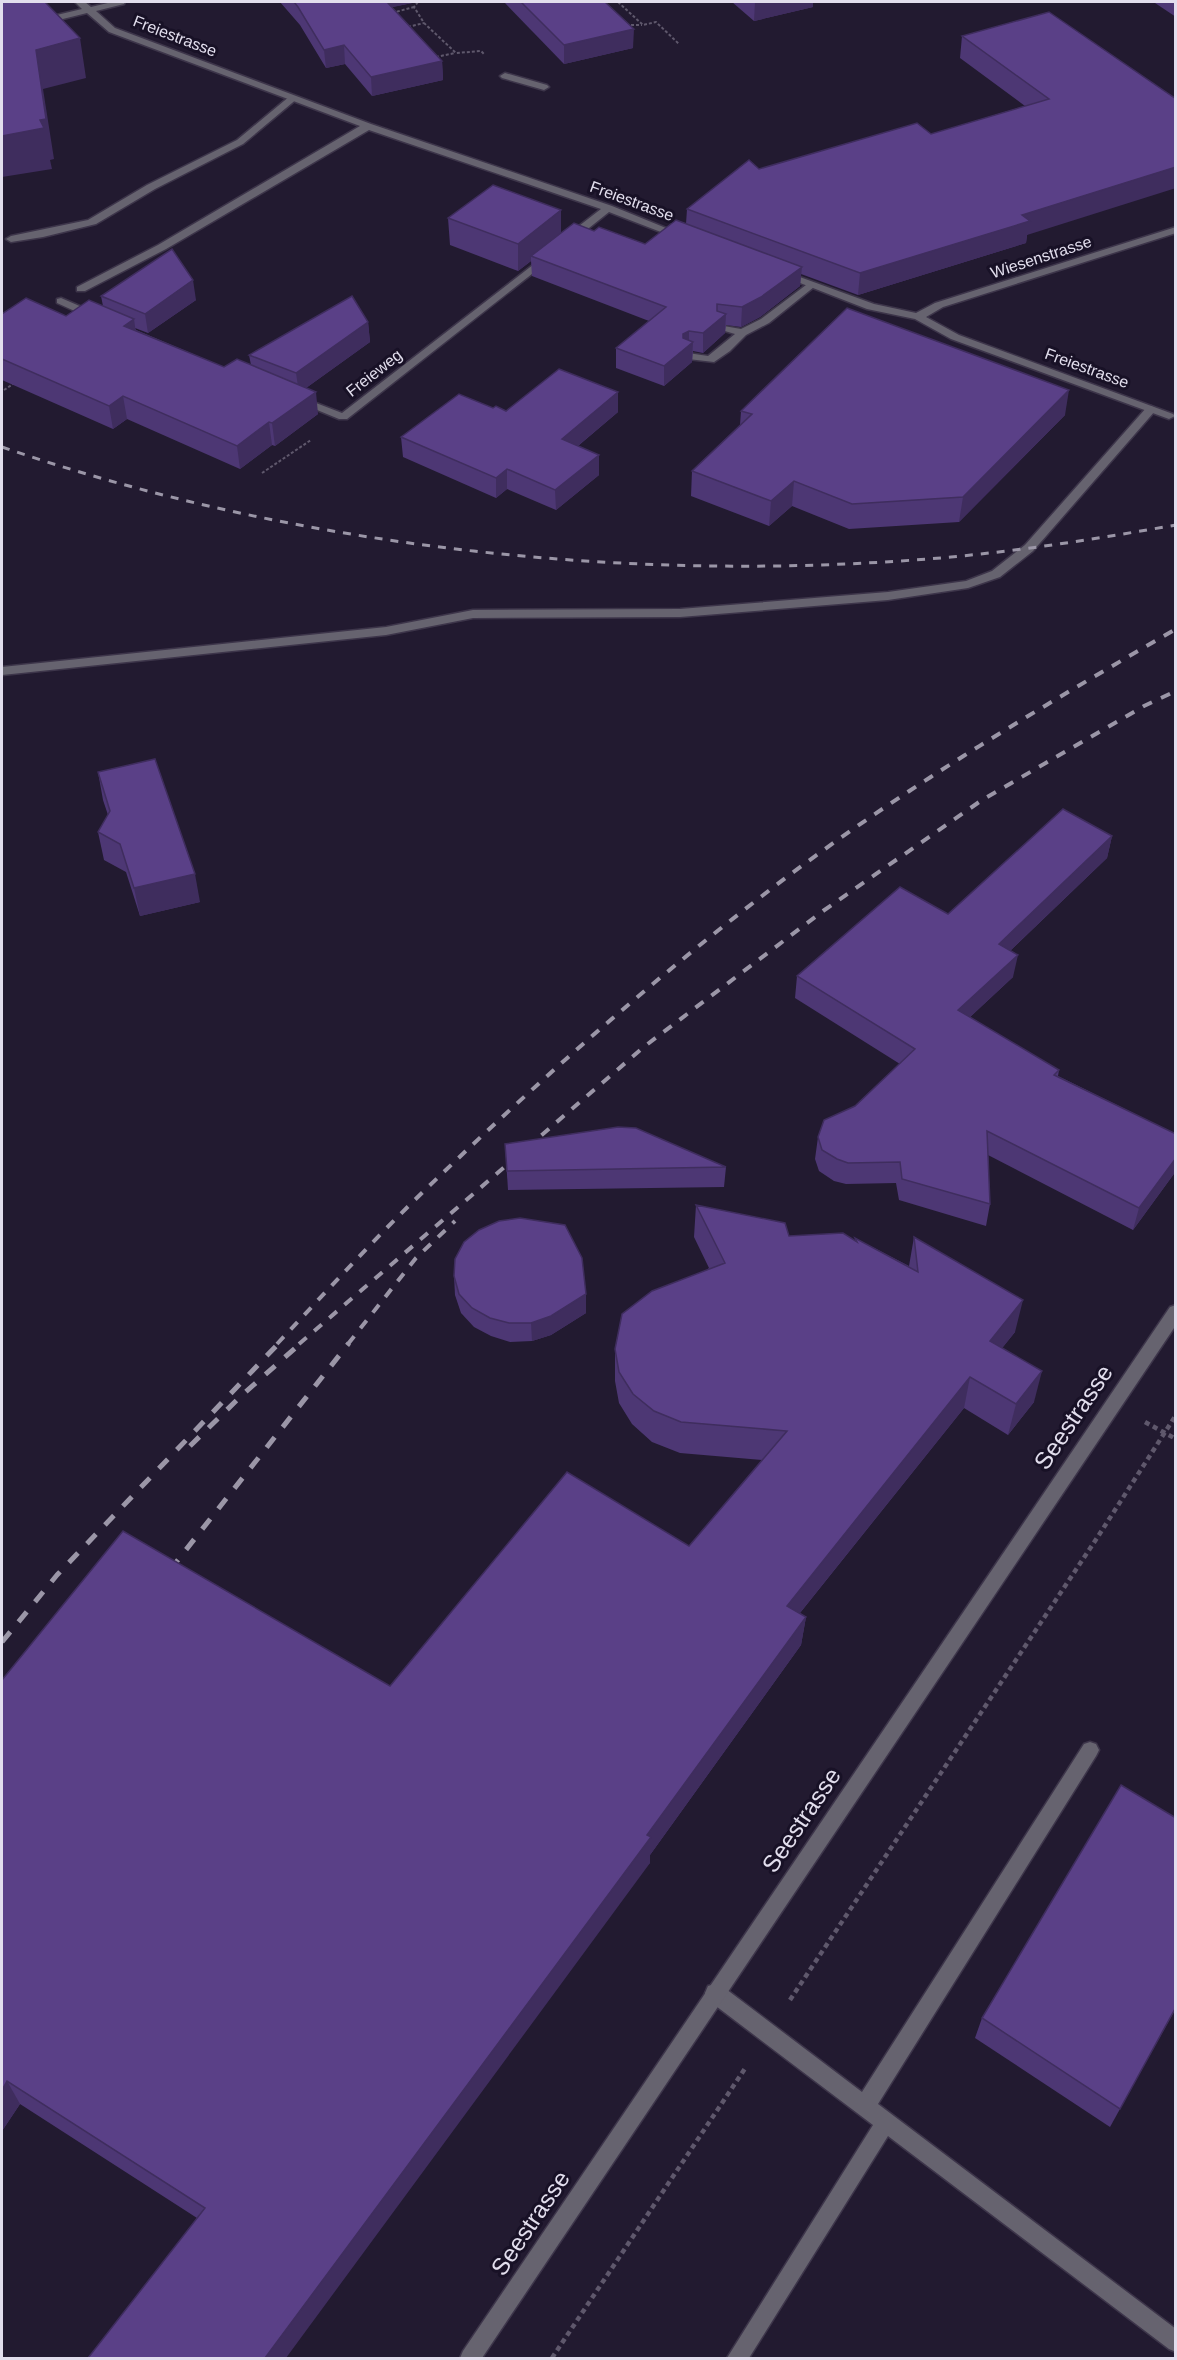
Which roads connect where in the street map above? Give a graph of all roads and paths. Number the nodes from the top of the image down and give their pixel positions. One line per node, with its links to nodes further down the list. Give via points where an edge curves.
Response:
1 (121, 2): 4 (street)
2 (418, 2): 5 (path)
3 (618, 2): 8 (path)
4 (84, 5): 11 (street); 18 (street, Freiestrasse, via 112,30)
5 (414, 7): 6 (path); 7 (path)
6 (383, 15)
7 (424, 23): 10 (path); 13 (path)
8 (643, 25): 9 (path); 12 (path, via 656,22)
9 (621, 26)
10 (403, 28)
11 (2, 31)
12 (679, 44)
13 (456, 53): 14 (path, via 481,51); 15 (path)
14 (486, 56)
15 (427, 59)
16 (505, 76): 17 (street)
17 (544, 87)
18 (293, 98): 19 (street, Freiestrasse); 22 (street, via 240,142 92,222)
19 (368, 126): 20 (street, Freiestrasse); 26 (street, via 162,247)
20 (608, 208): 23 (street, Freiestrasse); 37 (street, Freieweg)
21 (1176, 230): 28 (street, Wiesenstrasse, via 939,305)
22 (11, 239)
23 (699, 243)
24 (777, 273): 25 (street, Freiestrasse)
25 (810, 285): 28 (street, Freiestrasse, via 871,307); 31 (street, via 765,321)
26 (81, 289)
27 (61, 301): 29 (street)
28 (918, 316): 36 (street, Freiestrasse, via 955,337)
29 (107, 323)
30 (723, 327): 31 (street)
31 (742, 333): 32 (street, via 710,360)
32 (688, 356)
33 (22, 379): 34 (path)
34 (4, 390)
35 (289, 396): 37 (street, Freieweg)
36 (1151, 410): 38 (street, Freiestrasse); 40 (street, via 1029,548 996,574 968,584 877,598 680,613 473,614 386,631)
37 (343, 417): 39 (path)
38 (1172, 418)
39 (262, 473)
40 (2, 671)
41 (1176, 1311): 44 (street, Seestrasse)
42 (1176, 1415): 45 (path)
43 (1090, 1750): 46 (street)
44 (715, 1993): 45 (street); 49 (street, Seestrasse)
45 (768, 2032): 46 (street); 50 (path)
46 (865, 2106): 47 (street)
47 (886, 2122): 48 (street); 51 (street)
48 (1176, 2342)
49 (470, 2358)
50 (552, 2358)
51 (737, 2358)

